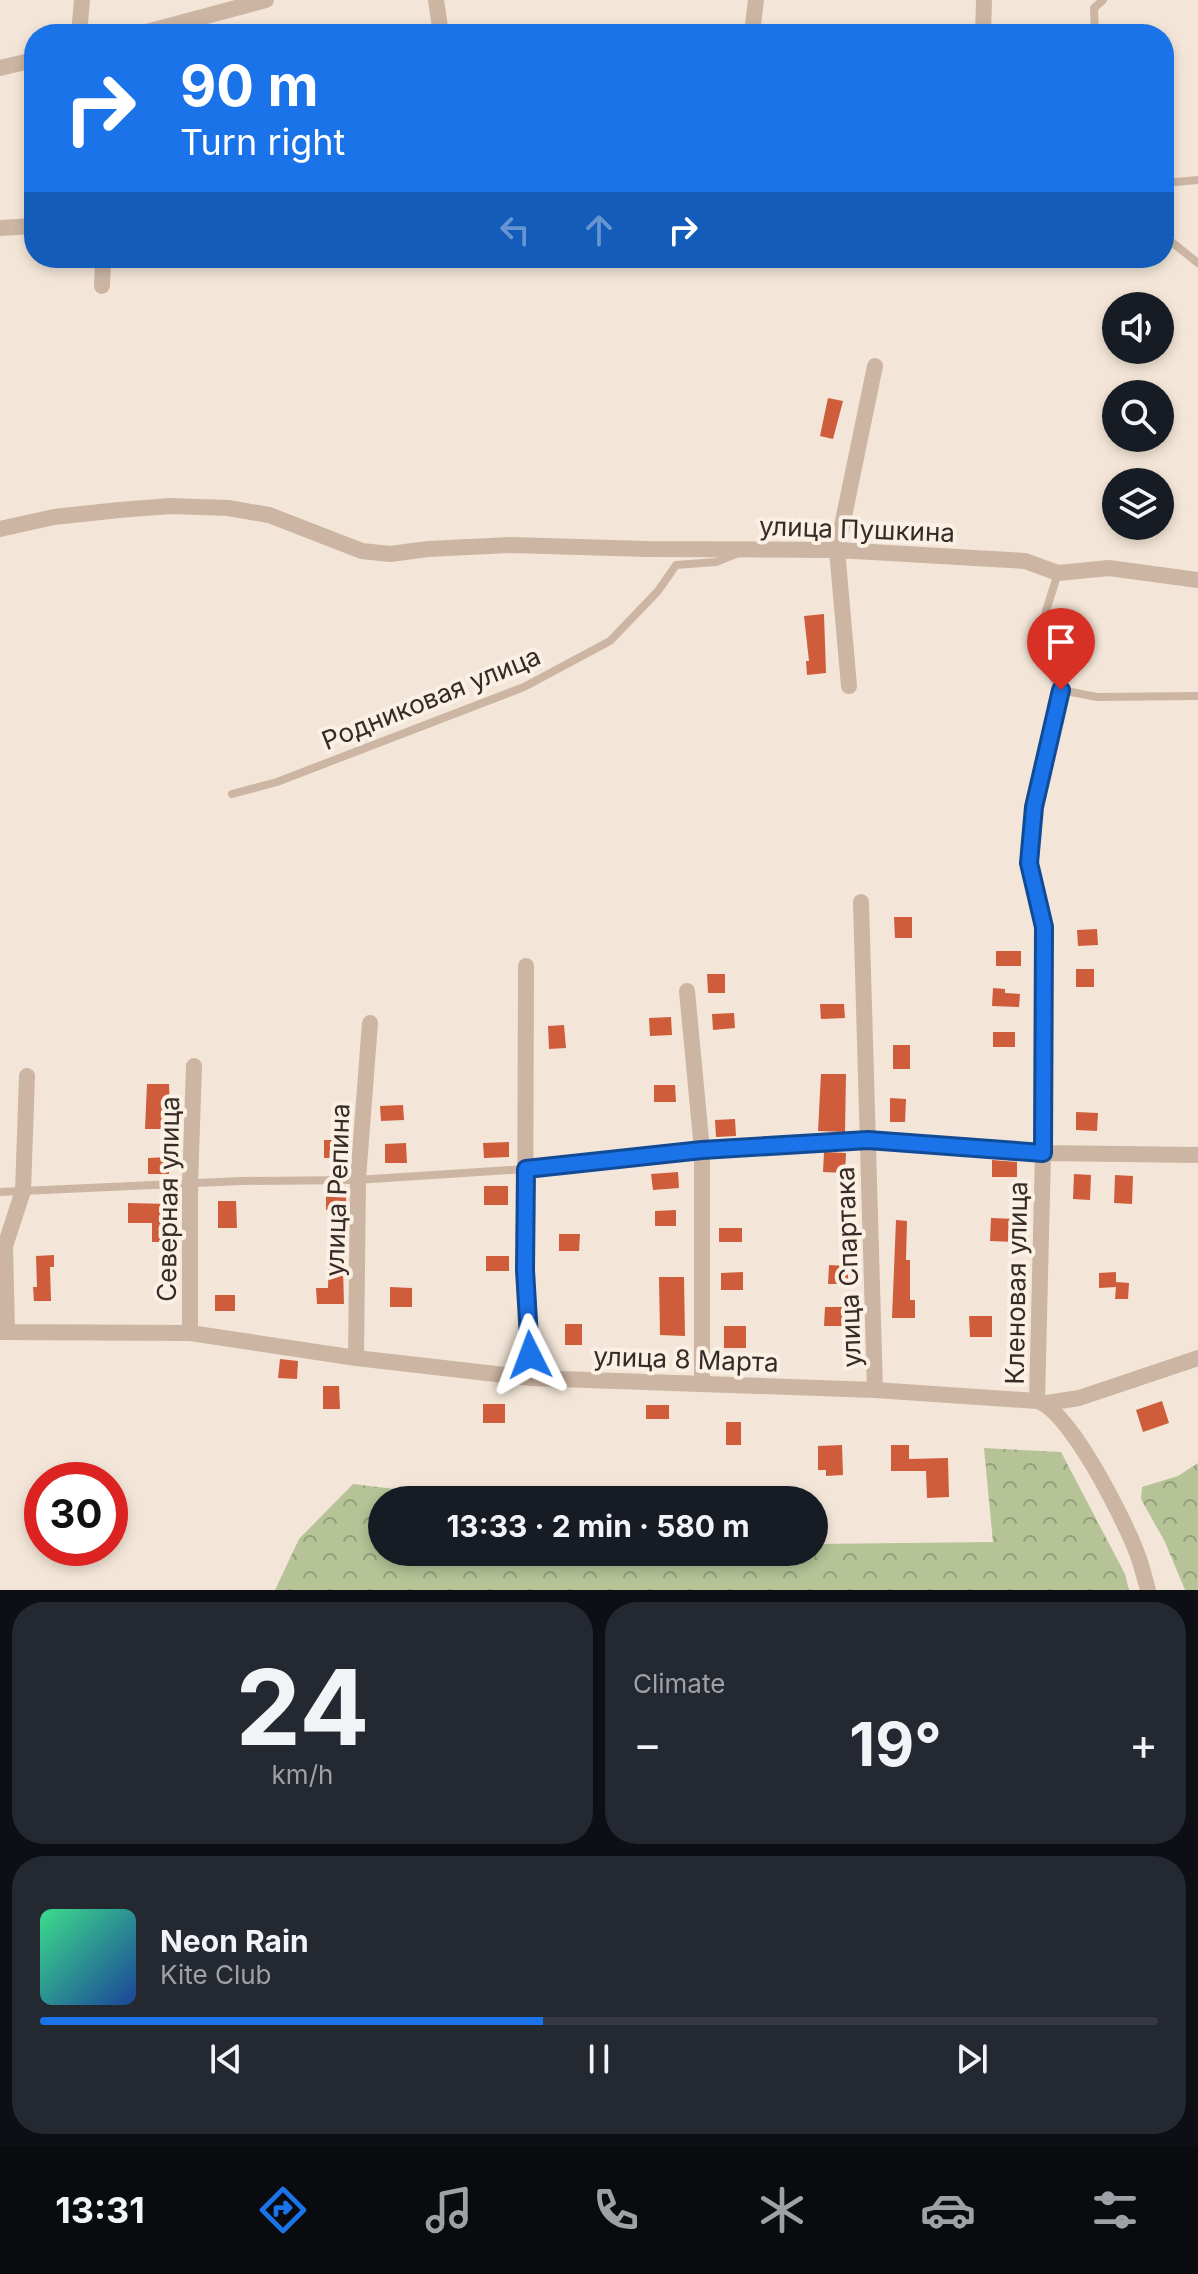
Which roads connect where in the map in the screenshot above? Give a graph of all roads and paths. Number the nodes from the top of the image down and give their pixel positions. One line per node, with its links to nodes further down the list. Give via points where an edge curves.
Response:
1 (82, 0): 7 (street)
2 (266, 0): 8 (street)
3 (436, 0): 9 (street)
4 (756, 0): 10 (street)
5 (984, 0): 11 (street)
6 (1103, 0): 12 (lane, via 1094,8)
7 (80, 24)
8 (176, 24)
9 (440, 24)
10 (753, 24)
11 (983, 24)
12 (1095, 24)
13 (24, 62): 14 (street)
14 (0, 68)
15 (1198, 180): 16 (lane)
16 (1174, 182)
17 (24, 227): 18 (street)
18 (0, 228)
19 (1174, 244): 20 (lane)
20 (1198, 263)
21 (103, 268): 22 (street)
22 (102, 286)
23 (875, 366): 26 (street)
24 (0, 529): 25 (street, улица Пушкина, via 54,517 171,506 269,515 362,551 390,554 511,545)
25 (749, 550): 26 (street, улица Пушкина); 32 (lane, Родниковая улица, via 716,562 676,565 610,641 524,687 277,782)
26 (837, 550): 27 (street, улица Пушкина, via 1025,561); 29 (street)
27 (1058, 573): 28 (street, улица Пушкина, via 1109,568); 30 (lane, via 1046,611 1042,660)
28 (1198, 580)
29 (849, 686)
30 (1061, 690): 31 (lane, via 1097,697); 34 (lane, Кленовая улица, via 1031,826 1029,863)
31 (1198, 696)
32 (232, 794)
33 (861, 902): 40 (street, улица Спартака)
34 (1044, 927): 42 (street, Кленовая улица)
35 (526, 966): 44 (street)
36 (687, 991): 41 (street)
37 (370, 1023): 45 (street, улица Репина)
38 (194, 1066): 46 (street, Северная улица)
39 (27, 1076): 47 (street)
40 (868, 1140): 41 (lane); 42 (street); 55 (street, улица Спартака)
41 (702, 1150): 44 (lane); 54 (street)
42 (1043, 1153): 43 (street); 56 (street, Кленовая улица)
43 (1198, 1155)
44 (526, 1169): 45 (lane); 53 (street)
45 (358, 1179): 46 (lane); 51 (street, улица Репина)
46 (190, 1185): 47 (lane); 50 (street, Северная улица)
47 (23, 1191): 48 (lane); 49 (street, via 5,1246)
48 (0, 1192)
49 (4, 1332): 50 (street, улица 8 Марта)
50 (190, 1333): 51 (street, улица 8 Марта)
51 (356, 1358): 53 (street, улица 8 Марта)
52 (1198, 1358): 56 (street, улица 8 Марта, via 1079,1398)
53 (531, 1378): 54 (street, улица 8 Марта)
54 (702, 1383): 55 (street, улица 8 Марта)
55 (875, 1390): 56 (street, улица 8 Марта)
56 (1042, 1402): 57 (street, via 1058,1415 1100,1476 1136,1549)
57 (1148, 1590)

